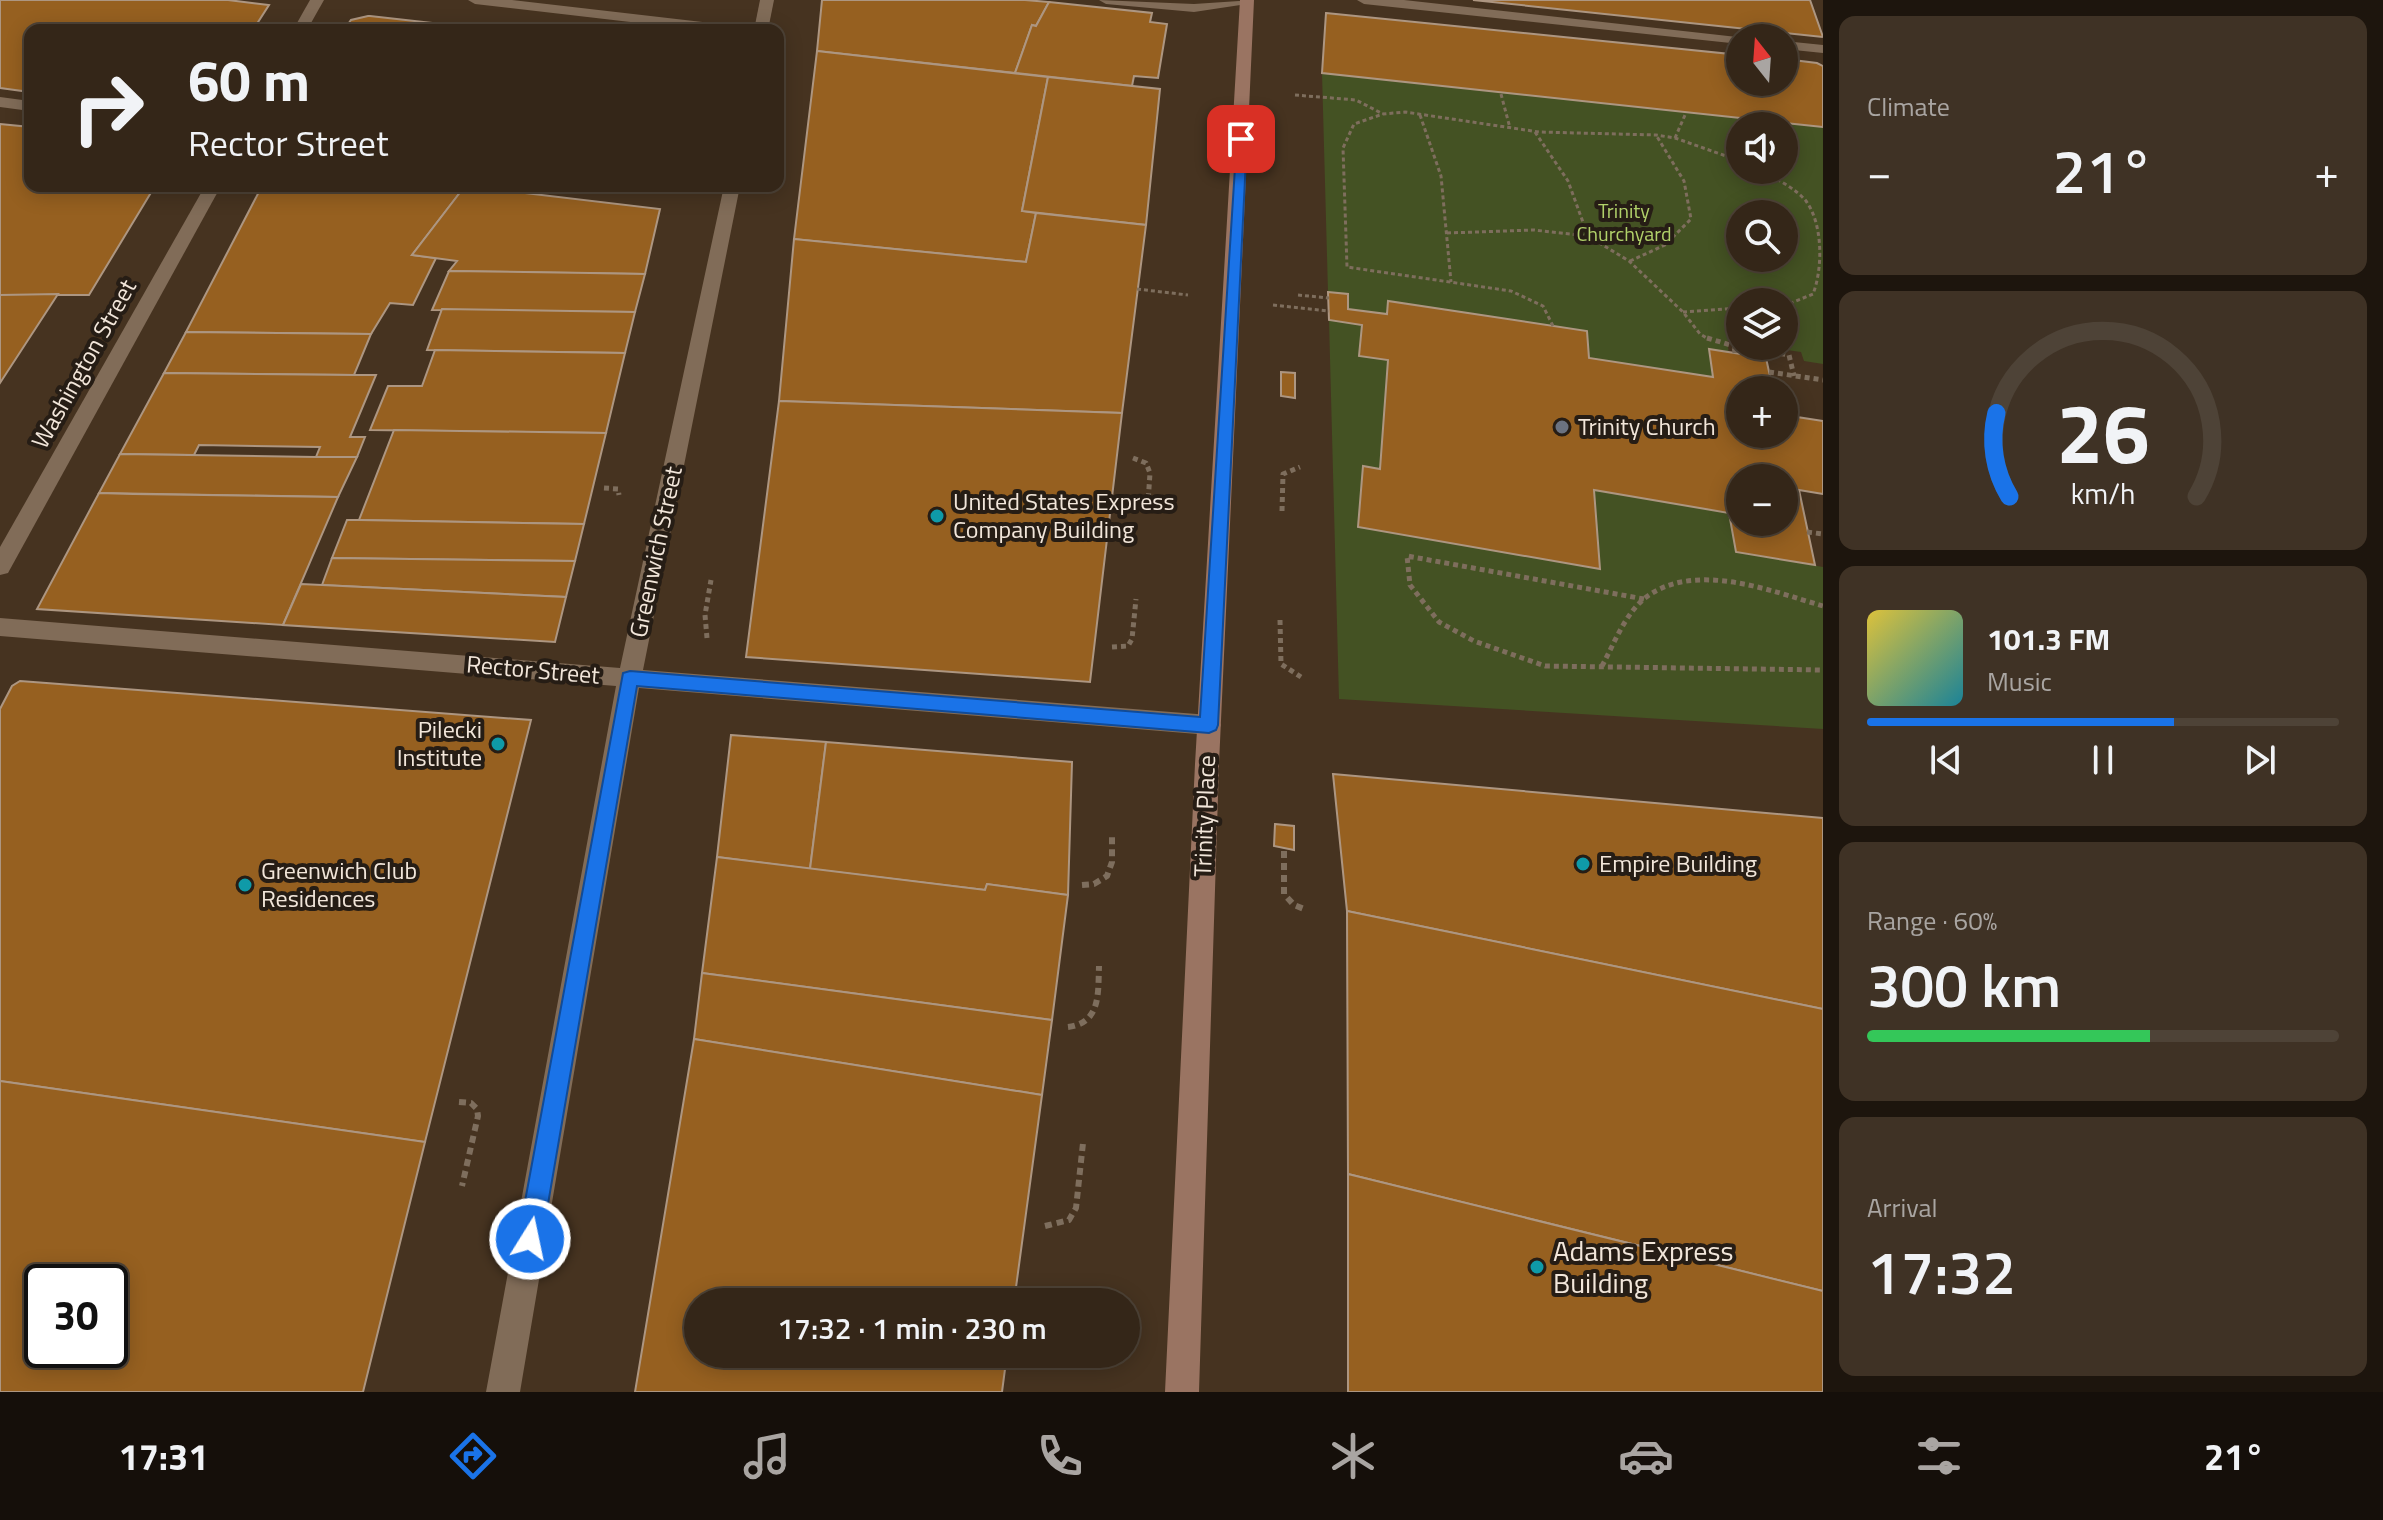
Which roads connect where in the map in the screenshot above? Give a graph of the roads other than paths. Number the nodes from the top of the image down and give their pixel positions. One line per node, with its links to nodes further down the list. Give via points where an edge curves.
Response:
1 (317, 0): 7 (street)
2 (475, 0): 8 (street)
3 (767, 0): 9 (street)
4 (1106, 0): 5 (street, via 1194,8)
5 (1247, 0): 20 (main road, Trinity Place)
6 (1364, 0): 10 (street)
7 (303, 24)
8 (685, 24)
9 (762, 24)
10 (1726, 39)
11 (1798, 46): 12 (street)
12 (1823, 49)
13 (0, 102): 14 (street)
14 (24, 105)
15 (210, 192): 17 (street, Washington Street)
16 (731, 192): 19 (street, Greenwich Street)
17 (0, 567)
18 (0, 627): 19 (street, Rector Street)
19 (630, 678): 20 (street, Rector Street); 21 (street, Greenwich Street)
20 (1209, 725): 22 (main road, Trinity Place)
21 (503, 1392)
22 (1182, 1392)

